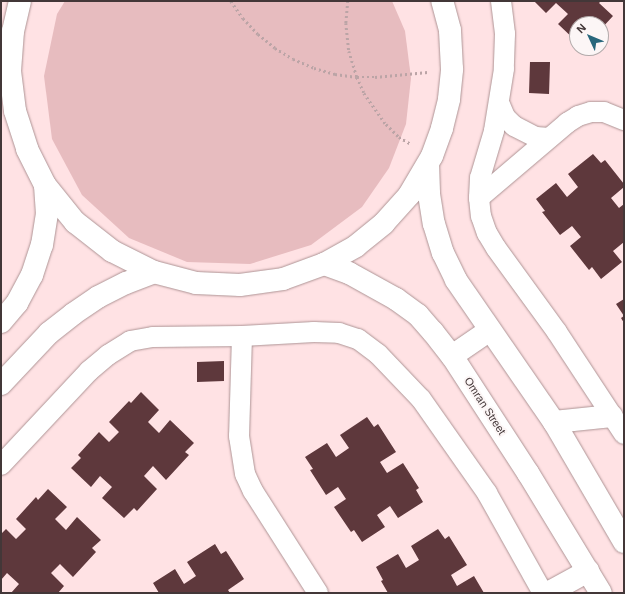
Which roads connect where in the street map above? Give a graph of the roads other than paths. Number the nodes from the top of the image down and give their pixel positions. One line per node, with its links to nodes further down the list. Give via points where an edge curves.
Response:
1 (20, 1): 8 (street, via 13,30 10,71 15,111 27,149)
2 (442, 1): 7 (street, via 450,30 452,69 449,99 442,128)
3 (501, 1): 4 (street, via 505,34)
4 (500, 105): 6 (street, via 505,117 514,126 536,137); 9 (street, via 480,178)
5 (624, 120): 6 (street, via 604,112 591,112 578,116)
6 (549, 138): 9 (street)
7 (430, 160): 10 (street, via 409,195 384,223 356,246); 13 (street, via 429,194 434,224 443,253 456,280)
8 (45, 185): 11 (street, via 75,222 112,251); 12 (street, via 48,214 42,245 32,275 17,302)
9 (478, 198): 17 (street, via 487,233 496,248 557,332)
10 (324, 264): 11 (street, via 283,279 240,285 196,283); 15 (street, Omran Street, via 349,273 396,299 418,315)
11 (154, 272): 16 (street, via 98,297 73,314 49,333)
12 (1, 322)
13 (490, 330): 15 (street); 18 (street)
14 (242, 336): 20 (street, via 153,337 130,341 108,354 89,371); 23 (street, via 239,436 245,474 253,491); 24 (street, via 339,333 358,339 378,354 421,399 487,493)
15 (452, 356): 22 (street, Omran Street, via 528,472)
16 (1, 384)
17 (612, 416): 18 (street); 19 (street)
18 (554, 422): 21 (street)
19 (624, 434)
20 (1, 465)
21 (624, 542)
22 (588, 572): 25 (street); 26 (street, Omran Street)
23 (318, 593)
24 (543, 593)
25 (548, 593)
26 (601, 593)

